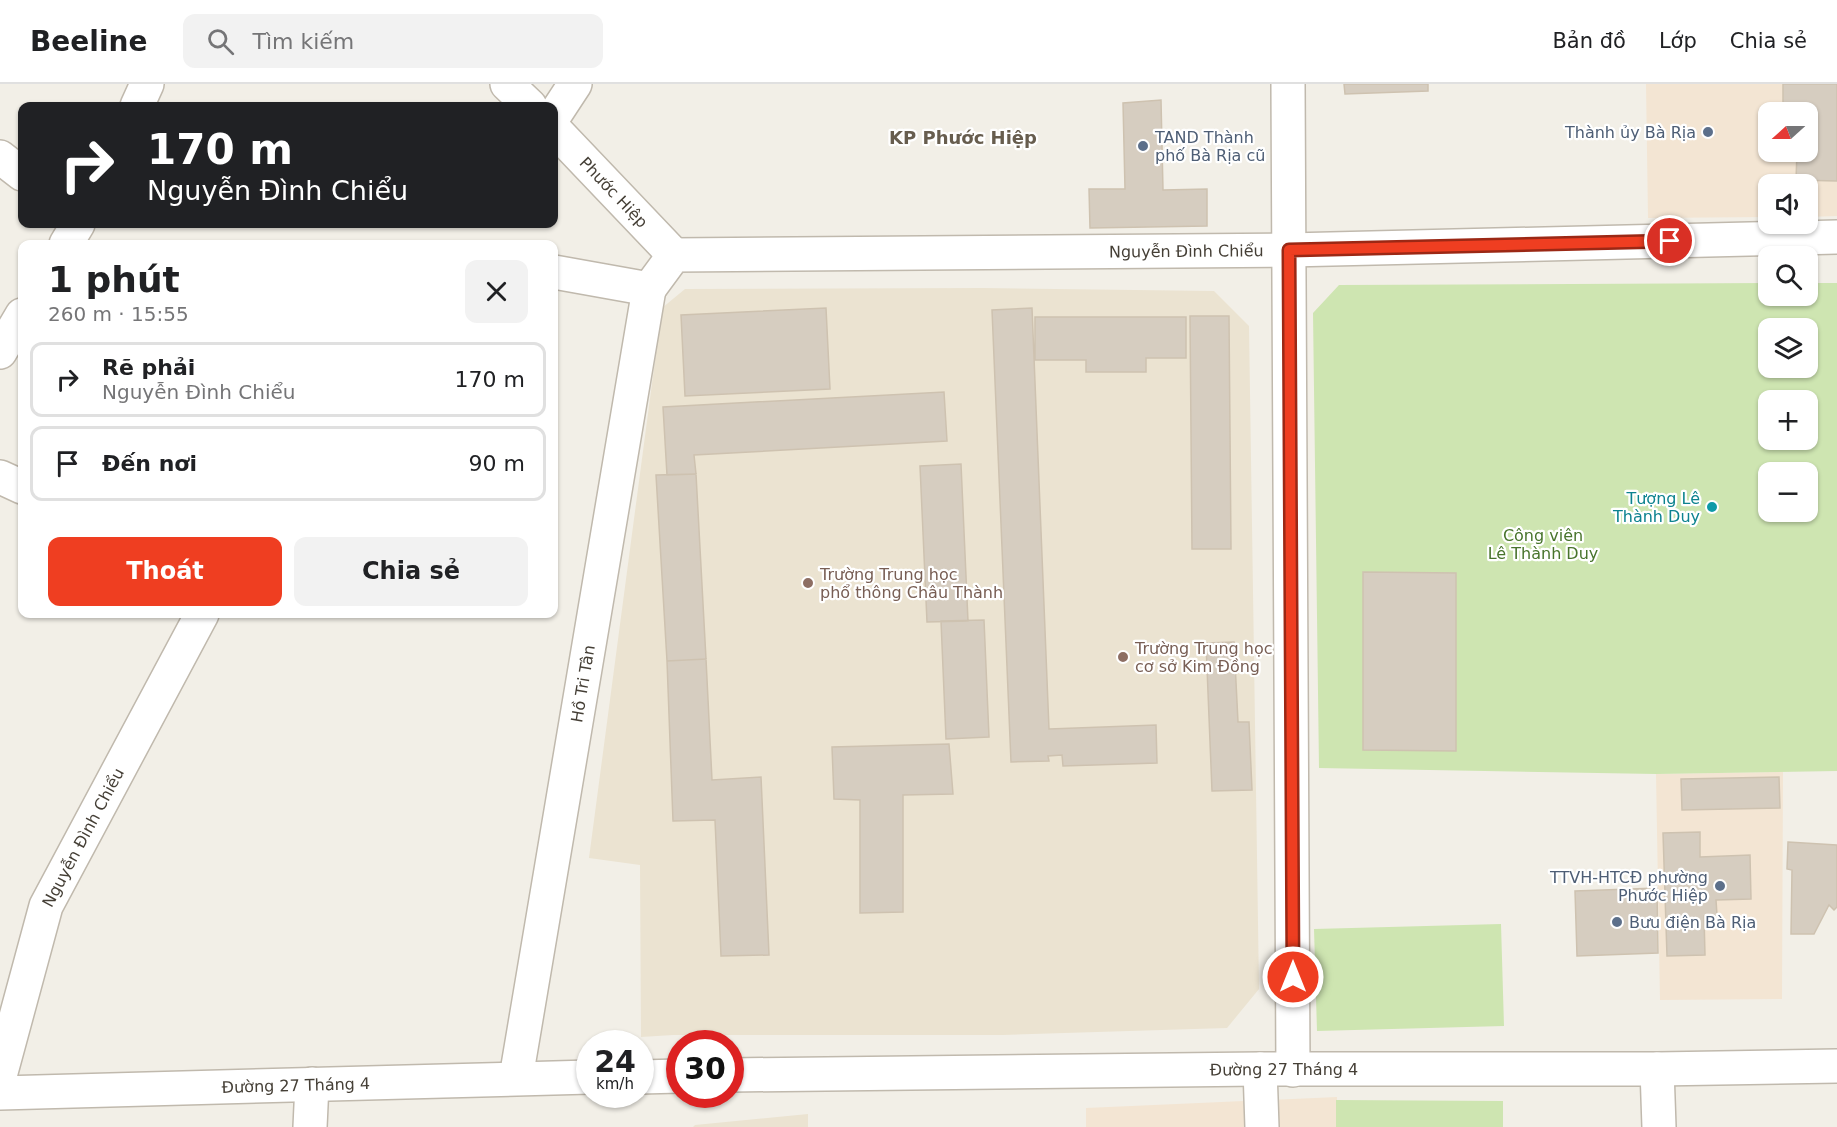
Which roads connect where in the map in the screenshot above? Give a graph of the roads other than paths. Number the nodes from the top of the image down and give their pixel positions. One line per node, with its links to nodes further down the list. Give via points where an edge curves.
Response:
1 (507, 84): 4 (street)
2 (575, 84): 5 (street)
3 (1288, 84): 10 (street)
4 (526, 102)
5 (558, 110)
6 (558, 133): 11 (street, Phước Hiệp)
7 (0, 157): 8 (street)
8 (18, 171)
9 (1837, 237): 10 (street, Nguyễn Đình Chiểu)
10 (1289, 250): 11 (street, Nguyễn Đình Chiểu); 22 (street)
11 (674, 255): 13 (street)
12 (558, 274): 13 (street)
13 (649, 289): 26 (street, Hồ Tri Tân)
14 (18, 322): 15 (street)
15 (0, 352)
16 (0, 477): 17 (street)
17 (18, 485)
18 (200, 618): 23 (street, Nguyễn Đình Chiểu, via 46,906)
19 (1837, 1066): 21 (street, Đường 27 Tháng 4)
20 (1260, 1069): 22 (street, Đường 27 Tháng 4); 24 (street, Đường 27 Tháng 4); 30 (street)
21 (1657, 1069): 22 (street, Đường 27 Tháng 4); 31 (street)
22 (1293, 1070)
23 (0, 1076)
24 (744, 1076)
25 (576, 1077): 26 (street, Đường 27 Tháng 4)
26 (516, 1078): 27 (street, Đường 27 Tháng 4)
27 (312, 1084): 28 (street, Đường 27 Tháng 4); 29 (street)
28 (0, 1094)
29 (310, 1127)
30 (1262, 1127)
31 (1659, 1127)

